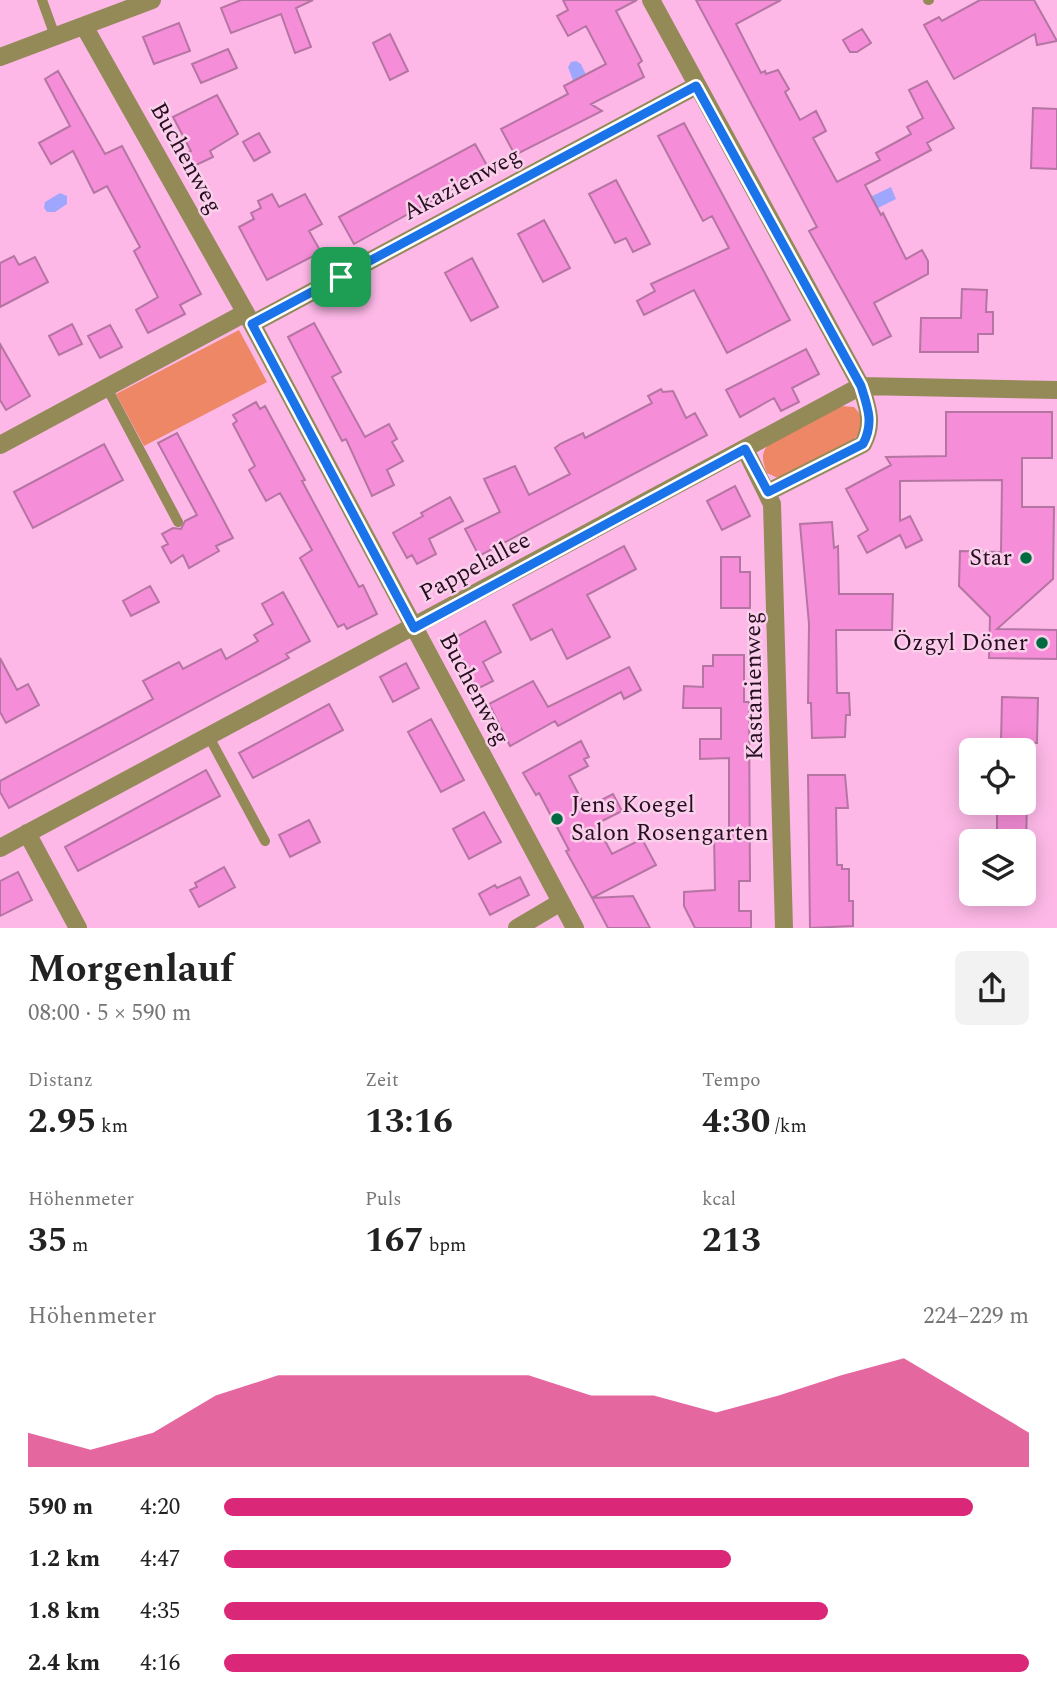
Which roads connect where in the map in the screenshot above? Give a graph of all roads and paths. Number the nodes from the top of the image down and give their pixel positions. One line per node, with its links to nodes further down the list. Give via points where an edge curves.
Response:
1 (42, 0): 5 (lane)
2 (152, 0): 4 (street)
3 (651, 0): 7 (street)
4 (84, 26): 5 (street); 8 (street, Buchenweg)
5 (55, 36): 6 (street)
6 (0, 57)
7 (696, 86): 8 (street, Akazienweg); 9 (street)
8 (249, 319): 10 (street); 16 (street, Buchenweg)
9 (861, 386): 11 (street, Pappelallee); 13 (street, Pappelallee); 14 (street, via 871,416 863,444)
10 (107, 388): 12 (street); 15 (lane)
11 (1057, 390)
12 (0, 444)
13 (745, 449): 14 (street, Kastanienweg); 16 (street, Pappelallee)
14 (768, 492): 25 (street, Kastanienweg, via 777,601)
15 (178, 522)
16 (414, 628): 17 (street, Pappelallee); 21 (street, Buchenweg)
17 (208, 735): 18 (street, Pappelallee); 19 (lane)
18 (27, 833): 20 (street, Pappelallee); 22 (street)
19 (265, 841)
20 (0, 848)
21 (561, 902): 23 (street); 24 (street, Buchenweg)
22 (78, 928)
23 (517, 928)
24 (575, 928)
25 (784, 928)

